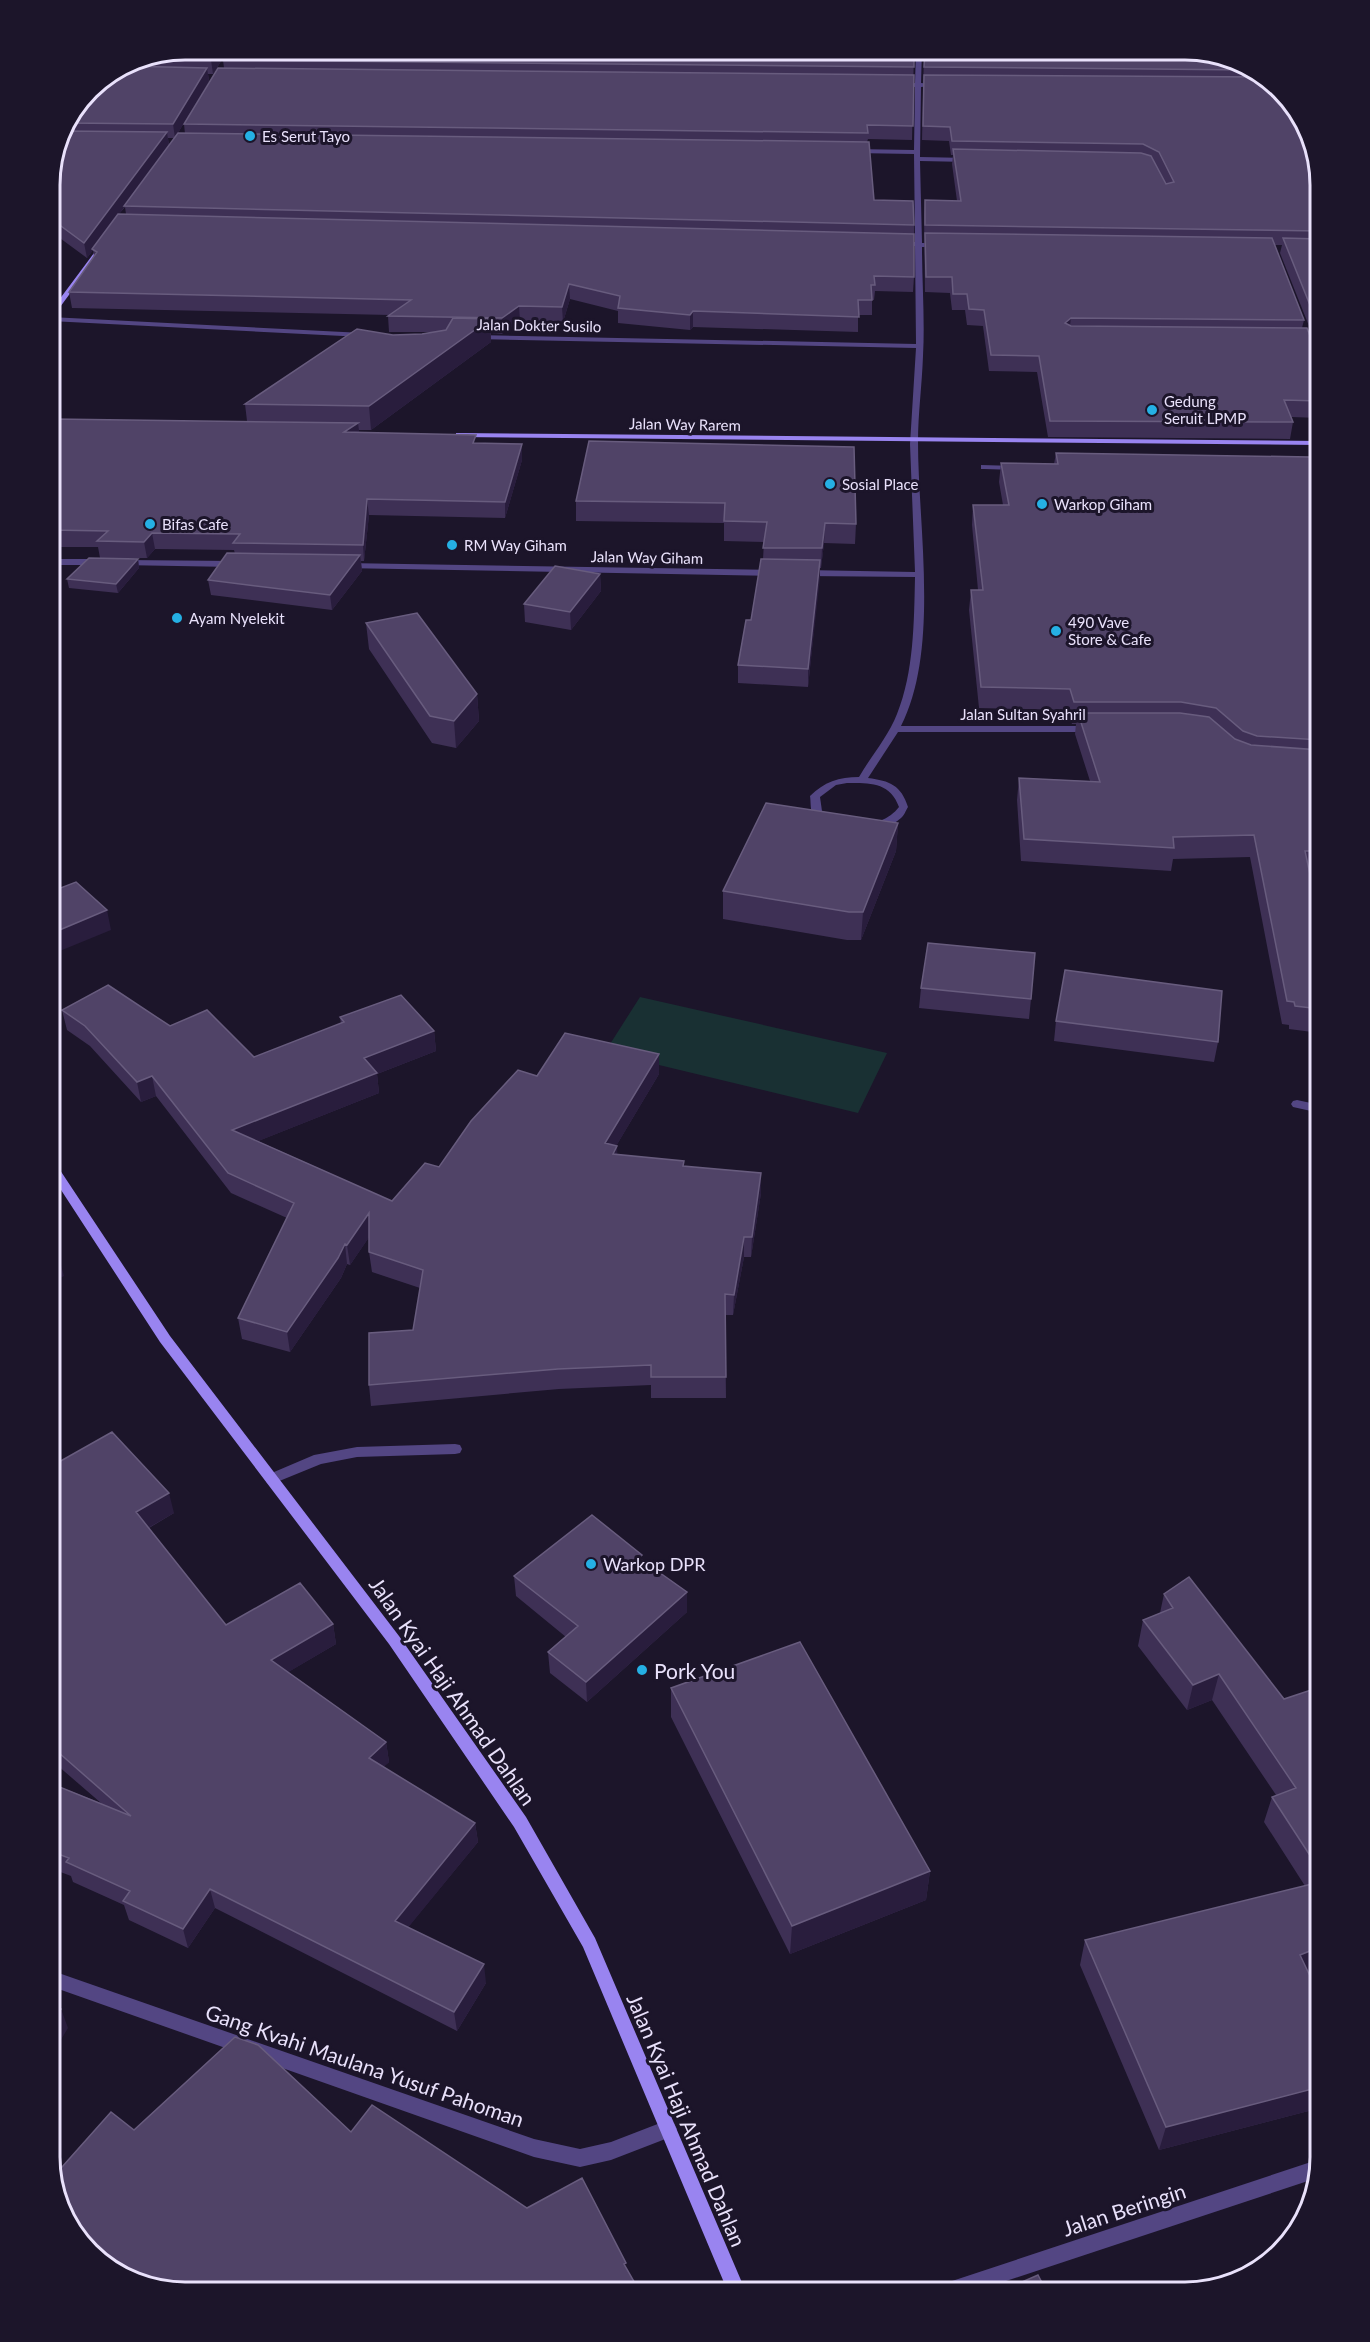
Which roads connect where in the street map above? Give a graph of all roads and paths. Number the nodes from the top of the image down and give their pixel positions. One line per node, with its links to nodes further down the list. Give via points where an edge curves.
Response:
1 (918, 60): 3 (street)
2 (894, 85): 3 (street)
3 (917, 85): 4 (street); 6 (street)
4 (941, 86)
5 (846, 151): 6 (street)
6 (918, 155): 7 (street); 10 (street)
7 (970, 160)
8 (105, 243): 12 (main road)
9 (893, 244): 10 (street)
10 (917, 244): 11 (street); 19 (street)
11 (953, 245)
12 (60, 304)
13 (60, 319): 15 (street, via 350,339)
14 (1306, 330): 18 (street)
15 (372, 336)
16 (473, 337): 19 (street, Jalan Dokter Susilo)
17 (1287, 340): 18 (street)
18 (1310, 340)
19 (920, 346): 21 (street)
20 (452, 435): 21 (main road, Jalan Way Rarem)
21 (914, 441): 22 (main road, Jalan Way Rarem); 28 (street)
22 (1310, 443)
23 (984, 467): 24 (street)
24 (1030, 468)
25 (60, 561): 26 (street)
26 (240, 564)
27 (336, 566): 28 (street, Jalan Way Giham)
28 (920, 575): 29 (street, via 913,668 905,707)
29 (895, 729): 30 (street, Jalan Sultan Syahril); 31 (street)
30 (1106, 729)
31 (862, 780): 31 (street, via 891,788 899,795 904,803 896,819 885,825 855,828 826,820 817,813 813,804 822,789 840,781)
32 (1297, 1104): 33 (street)
33 (1310, 1107)
34 (60, 1179): 36 (main road, Jalan Kyai Haji Ahmad Dahlan, via 165,1339)
35 (455, 1449): 36 (street, via 357,1452 319,1459)
36 (272, 1479): 38 (main road, Jalan Kyai Haji Ahmad Dahlan, via 394,1640 520,1822 589,1943)
37 (60, 1982): 38 (street, Gang Kvahi Maulana Yusuf Pahoman, via 534,2148 580,2158 611,2151)
38 (668, 2129): 40 (main road, Jalan Kyai Haji Ahmad Dahlan)
39 (1309, 2172): 41 (street, Jalan Beringin)
40 (732, 2282)
41 (976, 2282)

